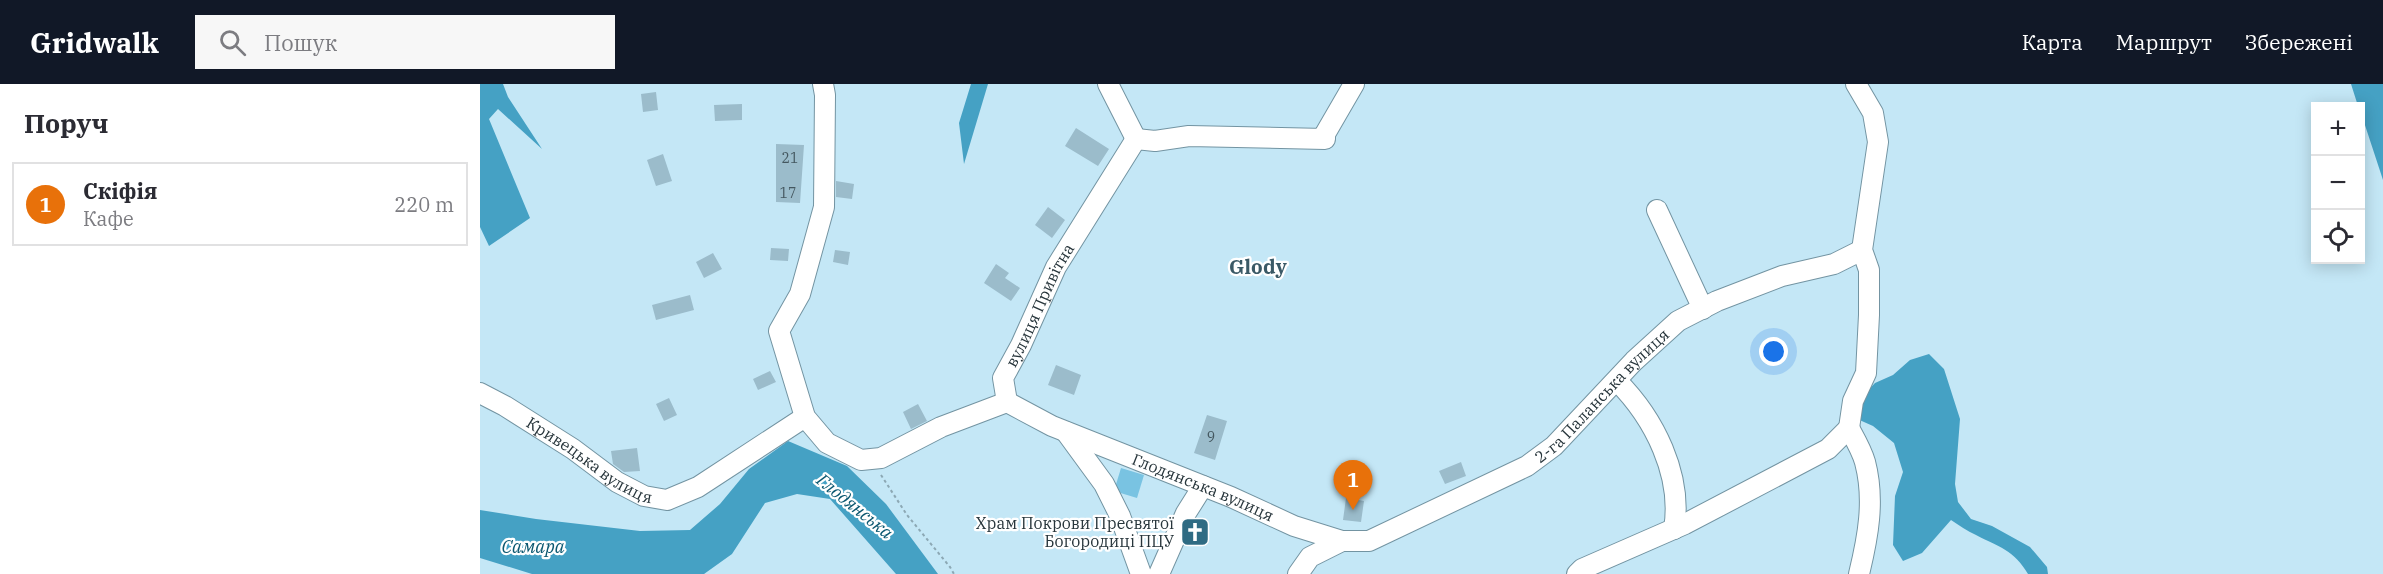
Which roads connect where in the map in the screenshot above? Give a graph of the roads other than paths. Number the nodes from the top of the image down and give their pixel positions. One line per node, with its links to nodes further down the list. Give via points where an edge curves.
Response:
1 (823, 84): 12 (street, via 824,207 801,294 779,331)
2 (1108, 84): 5 (street)
3 (1354, 84): 5 (street, via 1325,139 1189,135 1155,141)
4 (1856, 84): 7 (street, via 1873,113 1878,142)
5 (1136, 139): 11 (street, вулиця Привітна, via 1056,267 1003,378)
6 (1657, 210): 8 (street)
7 (1862, 250): 8 (street, 2-га Паланська вулиця, via 1834,264 1782,276); 13 (street, via 1869,270 1866,373 1853,401)
8 (1703, 309): 9 (street, 2-га Паланська вулиця, via 1678,321)
9 (1617, 381): 16 (street, via 1636,400 1662,444 1677,510); 17 (street, 2-га Паланська вулиця, via 1554,446 1527,466 1369,541)
10 (480, 393): 12 (street, Кривецька вулиця, via 573,449 617,482 644,496 667,500 698,487)
11 (1007, 402): 12 (street, via 941,427 882,458 861,460 826,444); 14 (street, Глодянська вулиця)
12 (805, 417)
13 (1850, 428): 16 (street, via 1828,449); 22 (street, via 1865,461 1870,498 1869,532)
14 (1066, 432): 15 (street, Глодянська вулиця); 18 (street, Глодянська вулиця, via 1104,484)
15 (1203, 486): 17 (street, Глодянська вулиця, via 1293,526); 19 (street, via 1186,513)
16 (1674, 529): 21 (street)
17 (1342, 541): 20 (street, via 1310,557)
18 (1141, 574)
19 (1159, 574)
20 (1298, 574)
21 (1577, 574)
22 (1859, 574)

